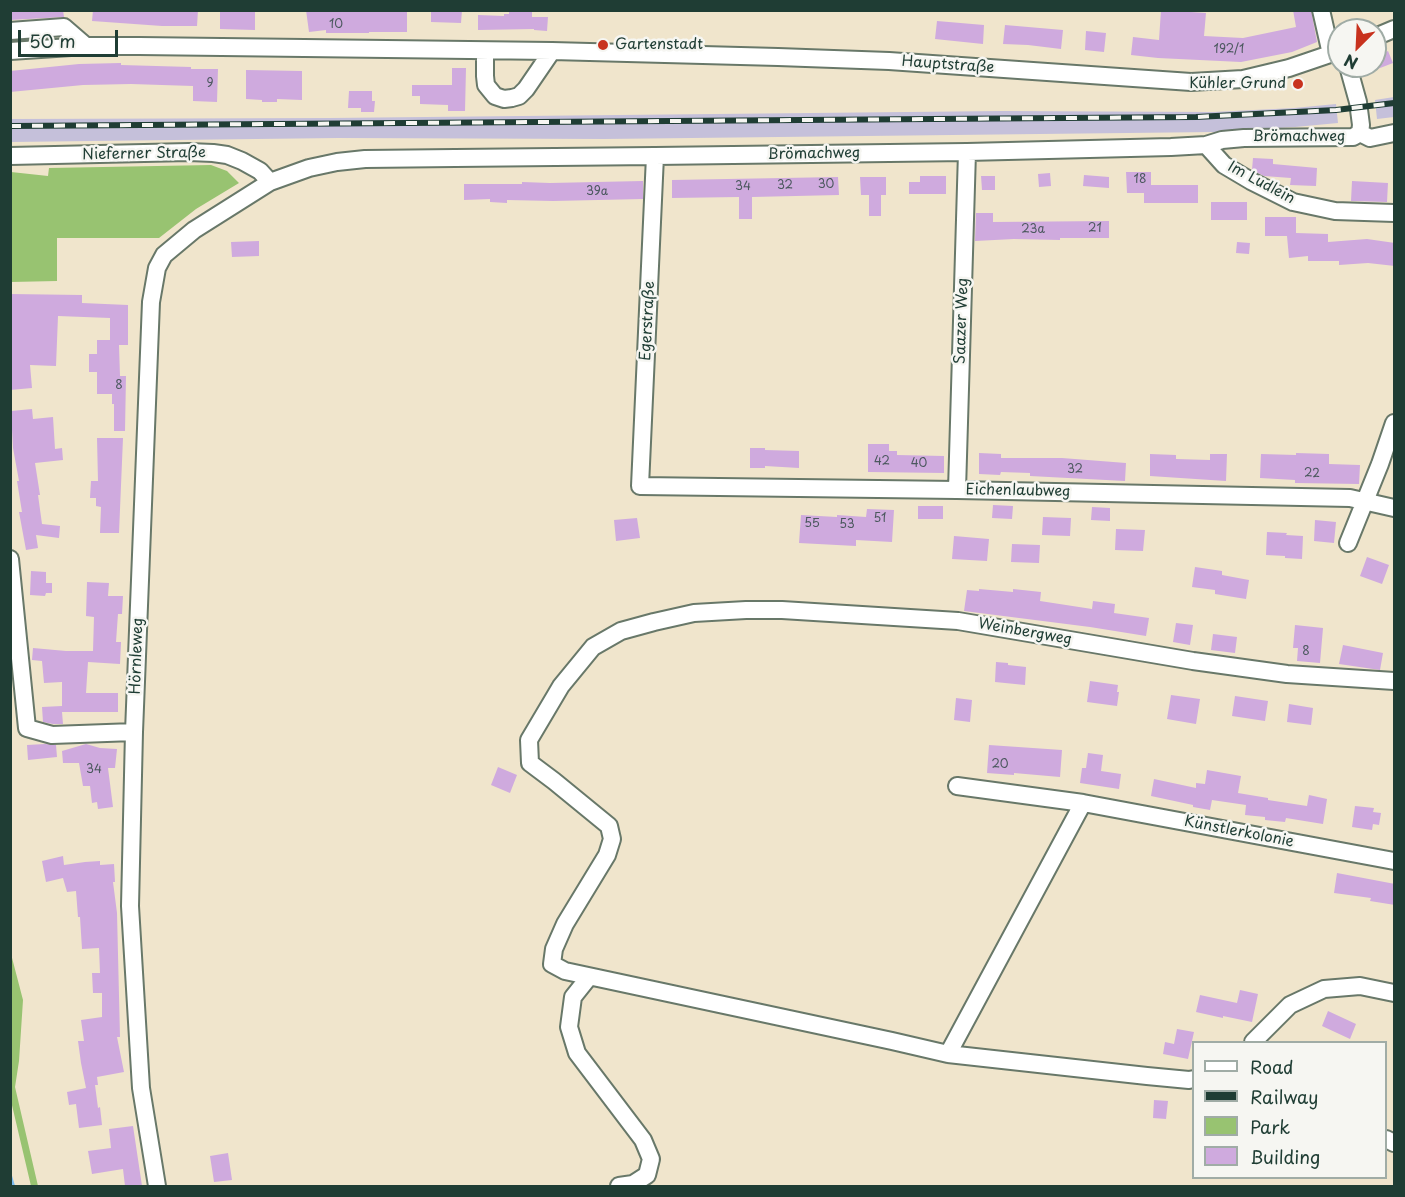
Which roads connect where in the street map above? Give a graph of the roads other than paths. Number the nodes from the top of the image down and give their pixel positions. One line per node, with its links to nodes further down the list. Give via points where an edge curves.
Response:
1 (1322, 10): 2 (street)
2 (1327, 27)
3 (10, 31): 4 (street, via 64,27)
4 (86, 46): 5 (street); 6 (street)
5 (10, 51)
6 (485, 51): 7 (street); 7 (street, via 486,85 495,96 504,99 519,96)
7 (552, 51): 8 (street, Hauptstraße, via 889,61 1191,82 1243,79)
8 (1327, 56)
9 (1351, 78): 10 (street, Brömachweg)
10 (1360, 133): 11 (street, Brömachweg, via 1370,138); 12 (street, Brömachweg, via 1353,137 1244,138)
11 (1395, 133)
12 (1206, 145): 13 (street, Brömachweg); 17 (street, Im Ludlein, via 1224,165 1293,202 1335,212)
13 (967, 152): 15 (street, Brömachweg); 20 (street, Saazer Weg)
14 (10, 156): 16 (street, Nieferner Straße, via 213,153 242,161)
15 (655, 156): 16 (street, Brömachweg, via 365,159 323,165); 19 (street, Egerstraße)
16 (270, 182): 26 (street, Hörnleweg, via 194,230 164,255 157,268 151,302)
17 (1395, 213)
18 (1395, 423): 21 (street)
19 (640, 486): 20 (street, Eichenlaubweg)
20 (957, 490): 21 (street, Eichenlaubweg)
21 (1364, 501): 22 (street, Eichenlaubweg); 23 (street)
22 (1395, 508)
23 (1348, 543)
24 (10, 559): 26 (street, via 27,728 52,735)
25 (1395, 681): 30 (street, Weinbergweg, via 1287,674 958,621 746,610 694,613 621,631 593,647 561,686 529,740 530,764 609,826 612,839 608,855 565,924 552,964)
26 (134, 732): 35 (street, Hörnleweg, via 130,906 141,1088)
27 (957, 786): 28 (street, Künstlerkolonie)
28 (1083, 803): 29 (street, Künstlerkolonie); 33 (street)
29 (1395, 861)
30 (589, 977): 33 (street); 36 (street, via 573,997 569,1027 577,1053 643,1140 651,1159 647,1174 633,1184)
31 (1395, 993): 32 (street, via 1360,986 1324,989 1290,1005)
32 (1254, 1041)
33 (948, 1054): 34 (street)
34 (1192, 1079)
35 (157, 1186)
36 (619, 1186)

